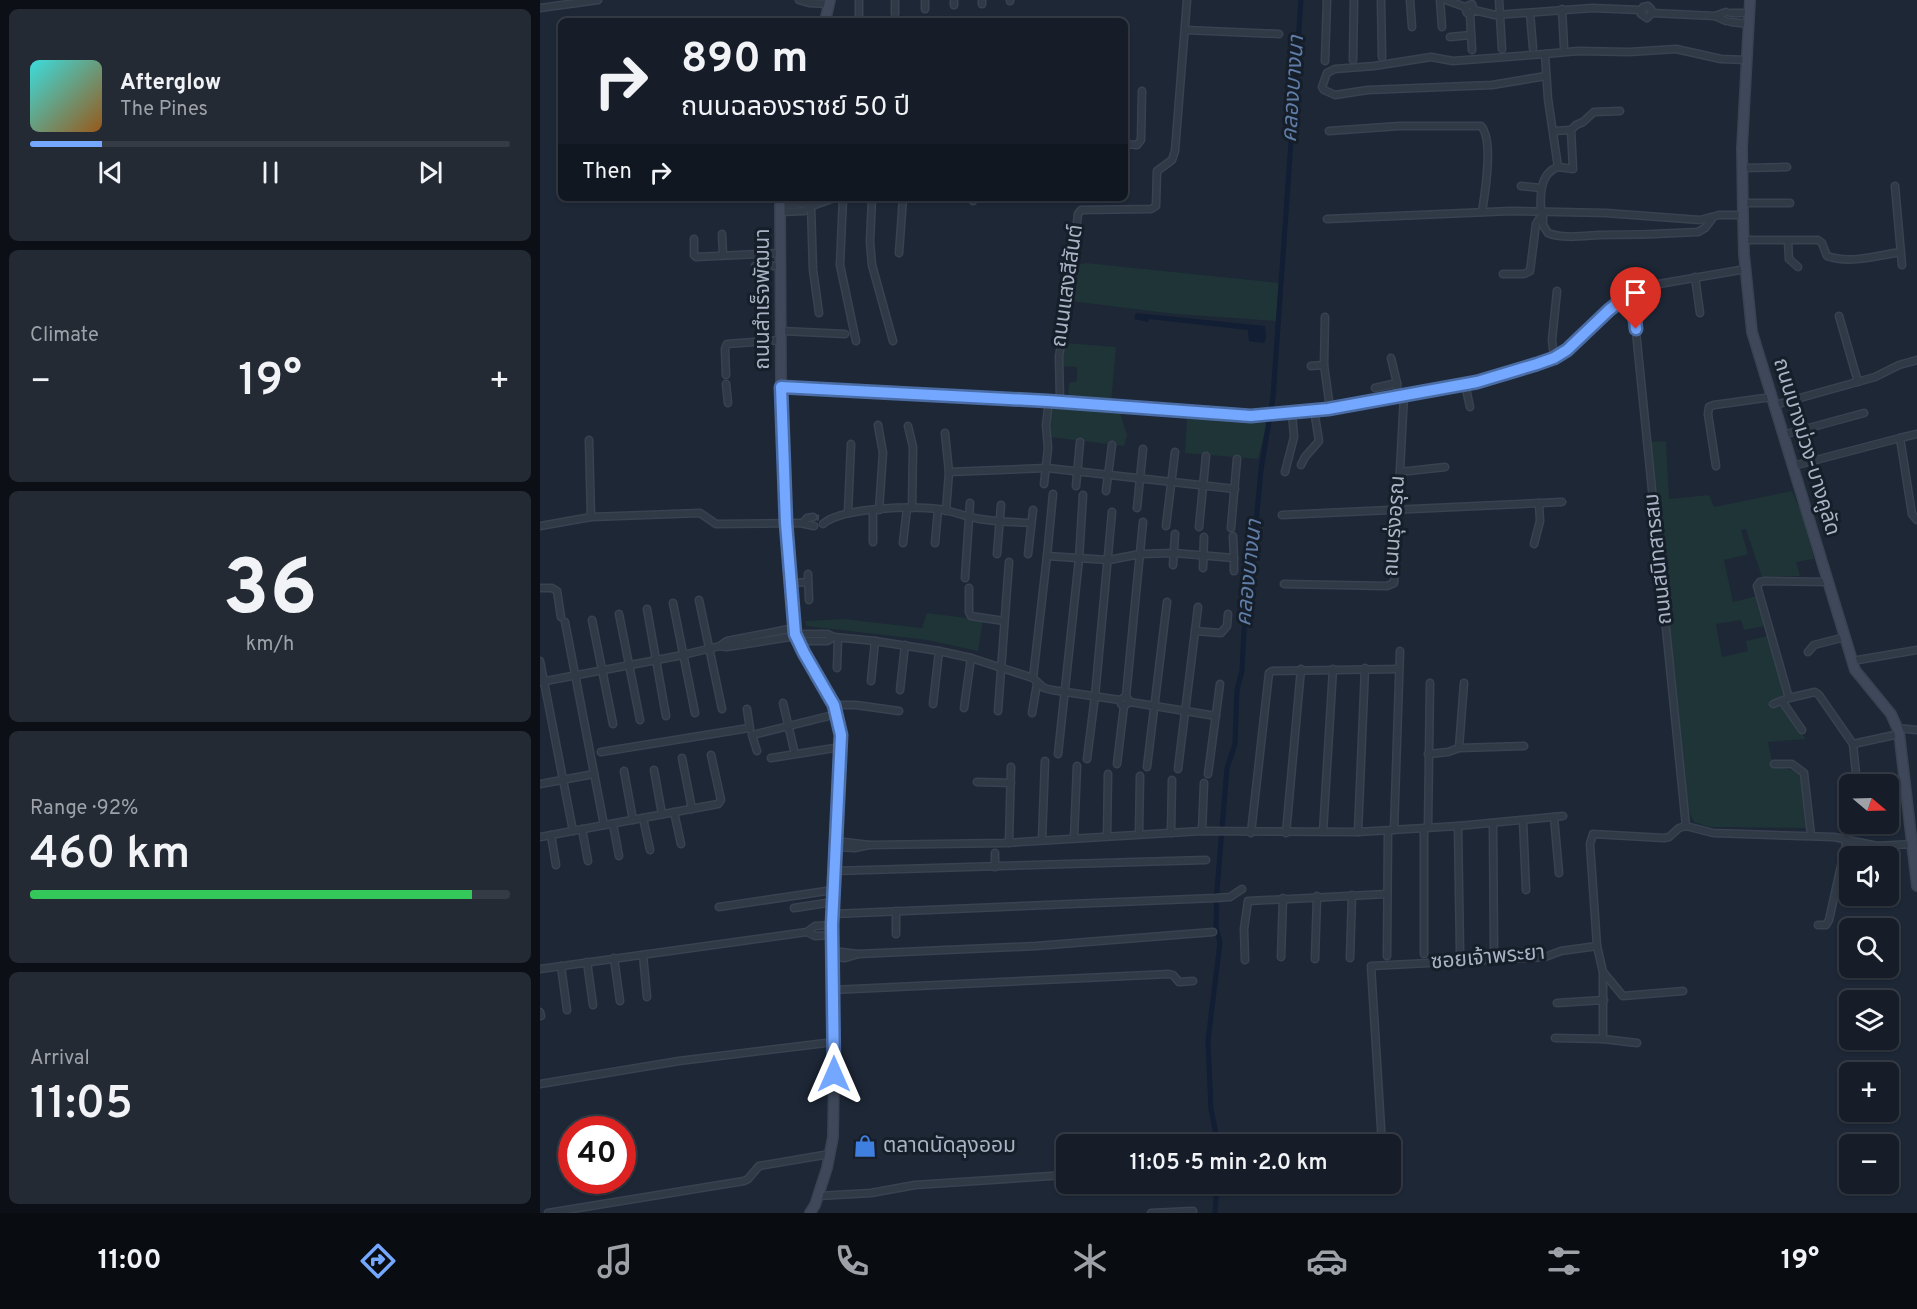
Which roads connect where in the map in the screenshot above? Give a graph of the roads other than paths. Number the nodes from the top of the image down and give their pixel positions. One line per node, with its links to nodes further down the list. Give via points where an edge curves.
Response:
1 (598, 0): 16 (street)
2 (799, 0): 15 (street)
3 (859, 0): 26 (street)
4 (895, 0): 22 (street)
5 (925, 0): 17 (street)
6 (1187, 0): 30 (street, ถนนแสงสีสันต์)
7 (1327, 0): 42 (street)
8 (1354, 0): 40 (street)
9 (1381, 0): 39 (street)
10 (1410, 0): 28 (street)
11 (1440, 0): 29 (street)
12 (1446, 0): 19 (street, via 1465,7 1472,4)
13 (1499, 0): 23 (street)
14 (1750, 0): 21 (street, ถนนบางม่วง-บางคูลัด)
15 (829, 2): 25 (street)
16 (540, 8)
17 (925, 9)
18 (1562, 9): 20 (street); 24 (street, via 1641,10 1643,17 1652,13); 34 (street)
19 (1472, 12): 23 (street); 32 (street)
20 (1530, 13): 23 (street); 35 (street)
21 (1749, 13): 24 (street); 27 (street, ถนนบางม่วง-บางคูลัด)
22 (895, 14)
23 (1500, 15): 36 (street)
24 (1715, 16): 27 (street)
25 (827, 18)
26 (860, 18)
27 (1749, 24): 41 (street, ถนนบางม่วง-บางคูลัด)
28 (1412, 27)
29 (1442, 27)
30 (1185, 30): 31 (street); 107 (street, ถนนแสงสีสันต์, via 1175,151 1172,160 1157,171 1156,206 1082,210 1078,214 1059,356)
31 (1279, 34)
32 (1471, 35): 33 (street); 37 (street)
33 (1450, 36)
34 (1564, 47)
35 (1533, 48)
36 (1502, 49)
37 (1472, 50)
38 (1545, 54): 41 (street, via 1676,49); 43 (street); 43 (street, via 1453,61 1431,57 1330,69 1322,87 1342,95 1368,90 1492,85)
39 (1382, 57)
40 (1353, 60)
41 (1747, 60): 52 (street, ถนนบางม่วง-บางคูลัด)
42 (1325, 61)
43 (1546, 76): 48 (street)
44 (1142, 92): 49 (street, via 1141,140 1137,145)
45 (1620, 111): 46 (street, via 1594,112)
46 (1572, 130): 48 (street); 50 (street, via 1573,169)
47 (1329, 131): 63 (street, via 1481,126 1485,132 1488,171)
48 (1554, 131): 50 (street)
49 (1128, 144)
50 (1558, 166): 55 (street, via 1548,173)
51 (1787, 167): 52 (street)
52 (1743, 168): 61 (street, ถนนบางม่วง-บางคูลัด)
53 (1521, 186): 55 (street)
54 (1895, 186): 72 (street)
55 (1541, 188): 64 (street)
56 (843, 201): 91 (street, via 840,264)
57 (872, 201): 92 (street, via 872,265)
58 (903, 201): 74 (street)
59 (1790, 203): 61 (street)
60 (814, 204): 62 (street, via 804,211); 85 (street, via 813,270)
61 (1743, 204): 65 (street, ถนนบางม่วง-บางคูลัด)
62 (781, 205): 73 (street, ถนนสำเร็จพัฒนา)
63 (1482, 212): 64 (street); 66 (street)
64 (1542, 213): 67 (street); 67 (street, via 1548,232 1581,236 1698,232); 81 (street, via 1536,224 1530,271)
65 (1743, 215): 67 (street, via 1719,215); 70 (street, ถนนบางม่วง-บางคูลัด)
66 (1327, 219)
67 (1712, 219)
68 (722, 234): 75 (street)
69 (694, 239): 75 (street, via 696,257)
70 (1743, 240): 71 (street); 80 (street, ถนนบางม่วง-บางคูลัด)
71 (1788, 240): 72 (street, via 1820,241 1827,256 1836,259); 79 (street, via 1789,259)
72 (1900, 252): 76 (street)
73 (781, 253): 75 (street); 78 (street, ถนนสำเร็จพัฒนา)
74 (899, 253)
75 (723, 255)
76 (1902, 265)
77 (755, 266): 78 (street)
78 (781, 266): 90 (street, ถนนสำเร็จพัฒนา)
79 (1798, 267)
80 (1746, 269): 82 (street); 108 (street, ถนนบางม่วง-บางคูลัด, via 1752,332)
81 (1503, 274)
82 (1695, 277): 84 (street); 86 (street)
83 (1557, 291): 94 (street)
84 (1632, 292): 94 (street); 319 (street, ถนนสนิทสารสม)
85 (819, 313)
86 (1700, 314)
87 (1839, 316): 99 (street)
88 (1325, 317): 96 (street)
89 (845, 334): 90 (street)
90 (782, 335): 98 (street, via 727,344); 103 (street, ถนนสำเร็จพัฒนา)
91 (856, 341)
92 (893, 341)
93 (1391, 358): 100 (street, ถนนรุ่งอรุณ)
94 (1554, 358): 102 (street)
95 (1917, 360): 99 (street)
96 (1324, 365): 97 (street); 111 (street)
97 (1311, 366)
98 (726, 375)
99 (1858, 382): 108 (street)
100 (1397, 383): 104 (street); 105 (street, ถนนรุ่งอรุณ)
101 (726, 384): 109 (street)
102 (1465, 384): 105 (street); 110 (street)
103 (781, 387): 106 (street); 169 (street, ถนนสำเร็จพัฒนา)
104 (1375, 388)
105 (1401, 396): 111 (street); 137 (street, ถนนรุ่งอรุณ)
106 (1048, 401): 107 (street); 133 (street)
107 (1060, 401): 113 (street, via 1263,415)
108 (1773, 401): 119 (street, ถนนบางม่วง-บางคูลัด); 131 (street, via 1709,407)
109 (728, 403)
110 (1470, 407)
111 (1330, 408): 112 (street)
112 (1314, 410): 113 (street); 129 (street, via 1319,441)
113 (1292, 413): 136 (street, via 1294,437)
114 (1864, 413): 119 (street)
115 (878, 425): 154 (street, via 883,453)
116 (908, 426): 152 (street, via 913,460)
117 (945, 433): 134 (street)
118 (1917, 434): 120 (street)
119 (1783, 435): 132 (street, ถนนบางม่วง-บางคูลัด)
120 (1900, 438): 132 (street); 166 (street, via 1912,514)
121 (589, 440): 162 (street)
122 (1080, 442): 135 (street)
123 (851, 444): 160 (street)
124 (1112, 446): 138 (street)
125 (1143, 449): 139 (street)
126 (1175, 452): 140 (street)
127 (1206, 456): 142 (street)
128 (1237, 459): 144 (street)
129 (1301, 465)
130 (1445, 466): 137 (street)
131 (1716, 466)
132 (1793, 466): 199 (street, ถนนบางม่วง-บางคูลัด)
133 (1047, 468): 134 (street); 135 (street); 141 (street)
134 (949, 472): 158 (street)
135 (1078, 472): 138 (street); 143 (street)
136 (1285, 472)
137 (1400, 472): 157 (street, ถนนรุ่งอรุณ)
138 (1108, 475): 139 (street); 145 (street)
139 (1140, 478): 140 (street); 153 (street)
140 (1172, 482): 142 (street); 174 (street)
141 (1044, 484)
142 (1204, 485): 144 (street); 175 (street)
143 (1076, 486)
144 (1235, 489): 176 (street)
145 (1106, 491)
146 (1053, 494): 189 (street)
147 (1083, 495): 191 (street)
148 (1562, 502): 150 (street)
149 (970, 503): 164 (street)
150 (1539, 503): 157 (street); 183 (street, via 1540,521)
151 (1001, 505): 167 (street)
152 (909, 508): 154 (street); 155 (street); 181 (street)
153 (1137, 508)
154 (876, 510): 160 (street); 180 (street)
155 (938, 510): 158 (street); 182 (street)
156 (1033, 510): 171 (street)
157 (1398, 510): 161 (street); 201 (street, ถนนรุ่งอรุณ, via 1393,585)
158 (946, 511): 164 (street)
159 (1112, 512): 192 (street)
160 (848, 513): 165 (street)
161 (1282, 515)
162 (591, 517): 169 (street, via 700,513 716,524); 172 (street)
163 (813, 517): 170 (street)
164 (968, 517): 167 (street); 198 (street)
165 (824, 520)
166 (1917, 520)
167 (999, 521): 171 (street); 185 (street)
168 (1143, 522): 187 (street)
169 (789, 523): 170 (street); 200 (street, ถนนสำเร็จพัฒนา)
170 (801, 523): 173 (street)
171 (1031, 523): 186 (street)
172 (540, 526)
173 (814, 526)
174 (1166, 526)
175 (1199, 527)
176 (1231, 528)
177 (1175, 534): 184 (street)
178 (1204, 537): 188 (street)
179 (1233, 537): 190 (street)
180 (873, 542)
181 (903, 543)
182 (935, 543)
183 (1534, 544)
184 (1174, 553): 187 (street); 188 (street); 194 (street)
185 (997, 554)
186 (1028, 554)
187 (1140, 554): 192 (street); 249 (street)
188 (1203, 555): 190 (street); 195 (street)
189 (1047, 556): 191 (street); 240 (street)
190 (1234, 558): 196 (street)
191 (1079, 559): 192 (street); 246 (street)
192 (1109, 560): 247 (street)
193 (1009, 562): 213 (street)
194 (1173, 565)
195 (1203, 568)
196 (1234, 571)
197 (808, 574): 200 (street)
198 (965, 578)
199 (1828, 582): 216 (street, ถนนบางม่วง-บางคูลัด); 248 (street, via 1758,583)
200 (800, 583): 205 (street); 215 (street, ถนนสำเร็จพัฒนา)
201 (1284, 584)
202 (540, 588): 238 (street, via 557,591)
203 (969, 588): 213 (street, via 971,616)
204 (699, 600): 220 (street)
205 (809, 600)
206 (1167, 602): 253 (street)
207 (673, 603): 225 (street)
208 (1198, 607): 214 (street)
209 (646, 609): 227 (street)
210 (619, 614): 230 (street)
211 (1228, 614): 214 (street, via 1225,631)
212 (592, 620): 237 (street)
213 (1004, 621): 233 (street)
214 (1195, 631): 258 (street)
215 (796, 635): 217 (street, via 827,641); 220 (street); 257 (street, ถนนสำเร็จพัฒนา)
216 (1845, 637): 224 (street, via 1814,645); 229 (street, ถนนบางม่วง-บางคูลัด)
217 (836, 638): 218 (street); 232 (street)
218 (875, 641): 219 (street); 239 (street)
219 (905, 645): 222 (street); 245 (street)
220 (708, 649): 225 (street); 255 (street)
221 (1917, 650): 229 (street)
222 (939, 651): 226 (street); 251 (street)
223 (1400, 651): 236 (street)
224 (1808, 652)
225 (683, 655): 227 (street); 261 (street)
226 (971, 658): 233 (street); 254 (street)
227 (655, 660): 230 (street); 263 (street)
228 (540, 661): 241 (street)
229 (1852, 661): 271 (street, ถนนบางม่วง-บางคูลัด, via 1891,714)
230 (629, 665): 237 (street); 265 (street)
231 (1365, 668): 235 (street); 236 (street); 327 (street)
232 (837, 669)
233 (1002, 669): 240 (street); 260 (street)
234 (1301, 669): 235 (street); 325 (street, via 1272,671 1268,677); 329 (street)
235 (1333, 669): 326 (street)
236 (1399, 669): 324 (street)
237 (602, 670): 238 (street); 266 (street)
238 (575, 675): 241 (street); 295 (street)
239 (871, 681)
240 (1035, 681): 246 (street, via 1044,688); 262 (street)
241 (542, 682): 300 (street)
242 (1430, 683): 281 (street)
243 (1464, 683): 276 (street)
244 (1220, 684): 264 (street)
245 (900, 690)
246 (1064, 693): 247 (street); 280 (street)
247 (1095, 696): 249 (street); 285 (street)
248 (1785, 699): 252 (street); 269 (street); 273 (street, via 1819,694)
249 (1125, 701): 253 (street); 287 (street)
250 (783, 703): 267 (street)
251 (933, 704)
252 (1773, 704)
253 (1155, 705): 258 (street); 291 (street)
254 (964, 708)
255 (722, 709)
256 (747, 709): 268 (street)
257 (836, 710): 259 (street, via 856,705); 267 (street); 275 (street, ถนนสำเร็จพัฒนา)
258 (1185, 710): 264 (street); 292 (street)
259 (900, 711)
260 (998, 711)
261 (695, 713)
262 (1032, 713)
263 (666, 716)
264 (1216, 716): 297 (street)
265 (640, 720)
266 (613, 724)
267 (789, 726): 272 (street); 277 (street)
268 (749, 728): 272 (street); 278 (street)
269 (1802, 730)
270 (1917, 730): 271 (street)
271 (1898, 731): 273 (street); 315 (street, ถนนบางม่วง-บางคูลัด)
272 (752, 735): 279 (street)
273 (1853, 744): 298 (street)
274 (1524, 746): 276 (street)
275 (841, 747): 284 (street); 340 (street, ถนนสำเร็จพัฒนา)
276 (1459, 748): 281 (street)
277 (794, 750)
278 (600, 752)
279 (758, 752)
280 (1058, 754)
281 (1428, 754): 320 (street)
282 (711, 755): 306 (street, via 720,802)
283 (682, 758): 306 (street)
284 (771, 758)
285 (1087, 759)
286 (1045, 761): 337 (street)
287 (1117, 764)
288 (1774, 764): 332 (street, via 1792,764 1804,773)
289 (1077, 766): 335 (street)
290 (1011, 767): 303 (street)
291 (1147, 767)
292 (1178, 769)
293 (654, 770): 308 (street)
294 (624, 771): 312 (street)
295 (594, 774): 300 (street); 317 (street)
296 (1108, 774): 334 (street)
297 (1208, 774)
298 (1856, 774)
299 (1140, 776): 330 (street)
300 (564, 780): 305 (street); 322 (street)
301 (1172, 780): 328 (street)
302 (976, 782): 303 (street)
303 (1011, 783): 338 (street)
304 (1204, 783): 323 (street)
305 (540, 784)
306 (692, 809): 307 (street)
307 (674, 812): 308 (street); 339 (street)
308 (662, 814): 311 (street)
309 (1563, 816): 310 (street)
310 (1554, 817): 313 (street); 350 (street)
311 (643, 818): 312 (street); 342 (street)
312 (633, 820): 316 (street)
313 (1523, 820): 314 (street); 354 (street)
314 (1493, 823): 318 (street); 371 (street)
315 (1914, 823): 341 (street, ถนนบางม่วง-บางคูลัด)
316 (613, 824): 317 (street); 344 (street)
317 (604, 825): 321 (street)
318 (1458, 826): 320 (street); 372 (street)
319 (1686, 826): 332 (street, via 1713,833); 370 (street, via 1664,838 1592,836)
320 (1426, 828): 324 (street); 374 (street)
321 (582, 830): 322 (street); 346 (street)
322 (573, 831): 331 (street)
323 (1202, 831): 325 (street); 328 (street)
324 (1391, 831): 327 (street); 355 (street)
325 (1251, 832): 329 (street)
326 (1323, 832): 327 (street); 329 (street)
327 (1358, 832)
328 (1170, 833): 330 (street)
329 (1286, 833)
330 (1138, 834): 334 (street)
331 (551, 835): 333 (street); 347 (street)
332 (1811, 835): 336 (street)
333 (540, 836)
334 (1107, 836): 335 (street)
335 (1074, 838): 337 (street)
336 (1846, 839): 341 (street, via 1876,846); 365 (street, via 1830,920 1826,925)
337 (1042, 840): 338 (street)
338 (1009, 843): 340 (street, via 855,848)
339 (681, 844)
340 (835, 844): 349 (street, ถนนสำเร็จพัฒนา)
341 (1913, 844): 351 (street, ถนนบางม่วง-บางคูลัด)
342 (650, 850)
343 (995, 853): 348 (street)
344 (619, 856)
345 (1206, 860): 348 (street)
346 (588, 861)
347 (556, 865)
348 (995, 867): 349 (street)
349 (834, 871): 353 (street, ถนนสำเร็จพัฒนา)
350 (1559, 873)
351 (1917, 886)
352 (1242, 889): 362 (street, via 1230,897 1216,898)
353 (833, 890): 359 (street, ถนนสำเร็จพัฒนา); 360 (street)
354 (1526, 890)
355 (1387, 894): 356 (street); 376 (street)
356 (1352, 895): 357 (street); 380 (street)
357 (1317, 896): 358 (street); 379 (street)
358 (1283, 898): 377 (street); 381 (street, via 1247,903)
359 (833, 902): 361 (street); 363 (street, ถนนสำเร็จพัฒนา)
360 (719, 907)
361 (794, 908)
362 (896, 911): 363 (street); 368 (street)
363 (833, 914): 364 (street, ถนนสำเร็จพัฒนา)
364 (832, 925): 366 (street, via 815,926); 369 (street, ถนนสำเร็จพัฒนา)
365 (1818, 925)
366 (807, 932): 369 (street); 375 (street)
367 (1212, 932): 373 (street, via 1036,946 858,954 845,958)
368 (896, 934)
369 (833, 935): 373 (street, ถนนสำเร็จพัฒนา)
370 (1597, 946): 385 (street); 400 (street, ซอยเจ้าพระยา, via 1545,957 1371,966)
371 (1494, 951)
372 (1460, 952)
373 (833, 954): 387 (street, ถนนสำเร็จพัฒนา)
374 (1424, 954)
375 (643, 956): 378 (street); 389 (street)
376 (1387, 956)
377 (1281, 957)
378 (614, 958): 382 (street); 391 (street)
379 (1316, 958)
380 (1350, 958)
381 (1245, 960)
382 (587, 962): 383 (street); 393 (street)
383 (561, 966): 384 (street); 394 (street)
384 (540, 969)
385 (1603, 972): 388 (street, via 1623,996); 390 (street)
386 (1193, 981): 387 (street, via 1179,982 1169,974)
387 (832, 990): 397 (street, ถนนสำเร็จพัฒนา)
388 (1683, 991)
389 (647, 997)
390 (1604, 1000): 392 (street); 396 (street)
391 (620, 1001)
392 (1557, 1003)
393 (592, 1005)
394 (567, 1010)
395 (1555, 1038): 396 (street)
396 (1603, 1040): 398 (street)
397 (834, 1042): 399 (street, via 679,1061); 401 (street, ถนนสำเร็จพัฒนา)
398 (1637, 1043)
399 (540, 1084)
400 (1381, 1134)
401 (830, 1154): 403 (street, ถนนสำเร็จพัฒนา); 406 (street, via 759,1166 744,1181)
402 (1056, 1176): 403 (street)
403 (818, 1196): 405 (street, ถนนสำเร็จพัฒนา)
404 (1193, 1211): 407 (street)
405 (812, 1212)
406 (548, 1213)
407 (1151, 1213)

